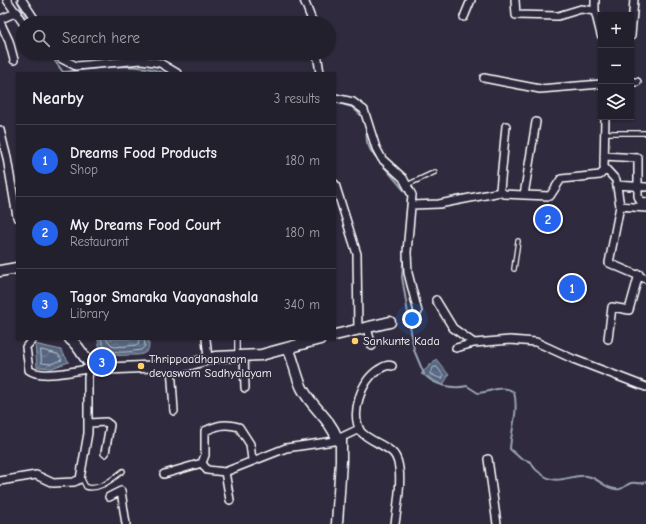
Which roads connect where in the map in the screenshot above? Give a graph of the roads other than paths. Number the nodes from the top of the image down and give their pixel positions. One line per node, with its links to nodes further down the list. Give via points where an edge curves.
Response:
1 (7, 0): 9 (street)
2 (22, 0): 12 (street)
3 (304, 0): 13 (street)
4 (471, 0): 14 (street)
5 (515, 0): 8 (street, via 515,12 519,16 558,16 581,9)
6 (595, 0): 8 (street)
7 (634, 0): 10 (street)
8 (595, 11): 16 (street)
9 (17, 12): 11 (street); 15 (street, via 1,19)
10 (633, 12)
11 (19, 16)
12 (32, 16)
13 (310, 16)
14 (464, 17)
15 (0, 22): 17 (street)
16 (598, 23)
17 (14, 60)
18 (65, 60): 20 (street, via 76,66)
19 (142, 60): 22 (street, via 160,63)
20 (142, 60)
21 (319, 60): 23 (street)
22 (175, 72)
23 (320, 72)
24 (484, 78): 25 (street, via 540,89)
25 (598, 84)
26 (336, 98): 36 (street, via 353,102 364,110 382,159)
27 (605, 120): 31 (street)
28 (536, 122): 42 (street)
29 (506, 126): 41 (street)
30 (0, 130): 46 (street)
31 (605, 133): 32 (lane); 33 (street)
32 (646, 133)
33 (604, 156): 34 (street); 39 (street, via 638,158)
34 (605, 170): 37 (street, via 614,177); 42 (street, via 600,175 561,179 550,196)
35 (435, 172): 36 (lane)
36 (407, 185): 44 (street, via 412,195)
37 (617, 185): 39 (street); 45 (street)
38 (336, 187): 57 (street, via 357,254)
39 (637, 187): 40 (street); 43 (street, via 640,201)
40 (646, 187)
41 (501, 192): 42 (street); 44 (street, via 439,204)
42 (524, 195)
43 (646, 202)
44 (412, 205): 55 (street, via 407,252 408,273)
45 (620, 206): 47 (street); 52 (street, via 609,263)
46 (16, 208)
47 (646, 208)
48 (518, 241): 50 (lane)
49 (16, 268): 51 (main road)
50 (514, 269)
51 (0, 270)
52 (638, 274): 53 (street); 59 (street, via 629,310 612,307)
53 (646, 278)
54 (436, 300): 65 (street, via 453,328)
55 (418, 312)
56 (390, 322): 57 (main road)
57 (362, 329): 58 (main road); 66 (street)
58 (336, 335)
59 (608, 339)
60 (32, 340): 73 (street, via 26,348 29,370 33,373 43,374)
61 (73, 340): 73 (main road)
62 (206, 340): 70 (street)
63 (237, 340): 69 (lane)
64 (316, 340): 67 (main road)
65 (474, 343): 68 (street); 74 (street, via 510,340 536,342)
66 (372, 346)
67 (288, 348): 69 (main road, via 261,356); 79 (main road, via 302,388)
68 (456, 348)
69 (241, 356): 70 (main road); 75 (street)
70 (208, 359): 71 (main road, via 188,365)
71 (171, 366): 73 (main road, via 96,369); 76 (street)
72 (392, 366): 78 (street, via 384,366 370,375 362,388 357,414)
73 (89, 367): 77 (street)
74 (646, 387)
75 (246, 388)
76 (174, 411)
77 (89, 423): 80 (street, via 106,422 110,425); 87 (street)
78 (359, 428): 79 (street); 93 (street, via 366,437 393,453 398,460 399,483)
79 (341, 440): 82 (street, via 286,448); 92 (main road)
80 (105, 453)
81 (488, 459): 94 (street)
82 (252, 460): 83 (street, via 250,444 239,427 226,424 205,432 205,455); 85 (street)
83 (202, 463): 85 (street, via 208,470); 86 (street)
84 (123, 471): 87 (lane, via 93,489 86,487)
85 (225, 472): 90 (street)
86 (164, 474)
87 (80, 476): 88 (street, via 80,479 74,482 53,483 36,475)
88 (0, 481)
89 (109, 497): 91 (street, via 121,491)
90 (230, 500)
91 (126, 524)
92 (337, 524)
93 (395, 524)
94 (498, 524)

